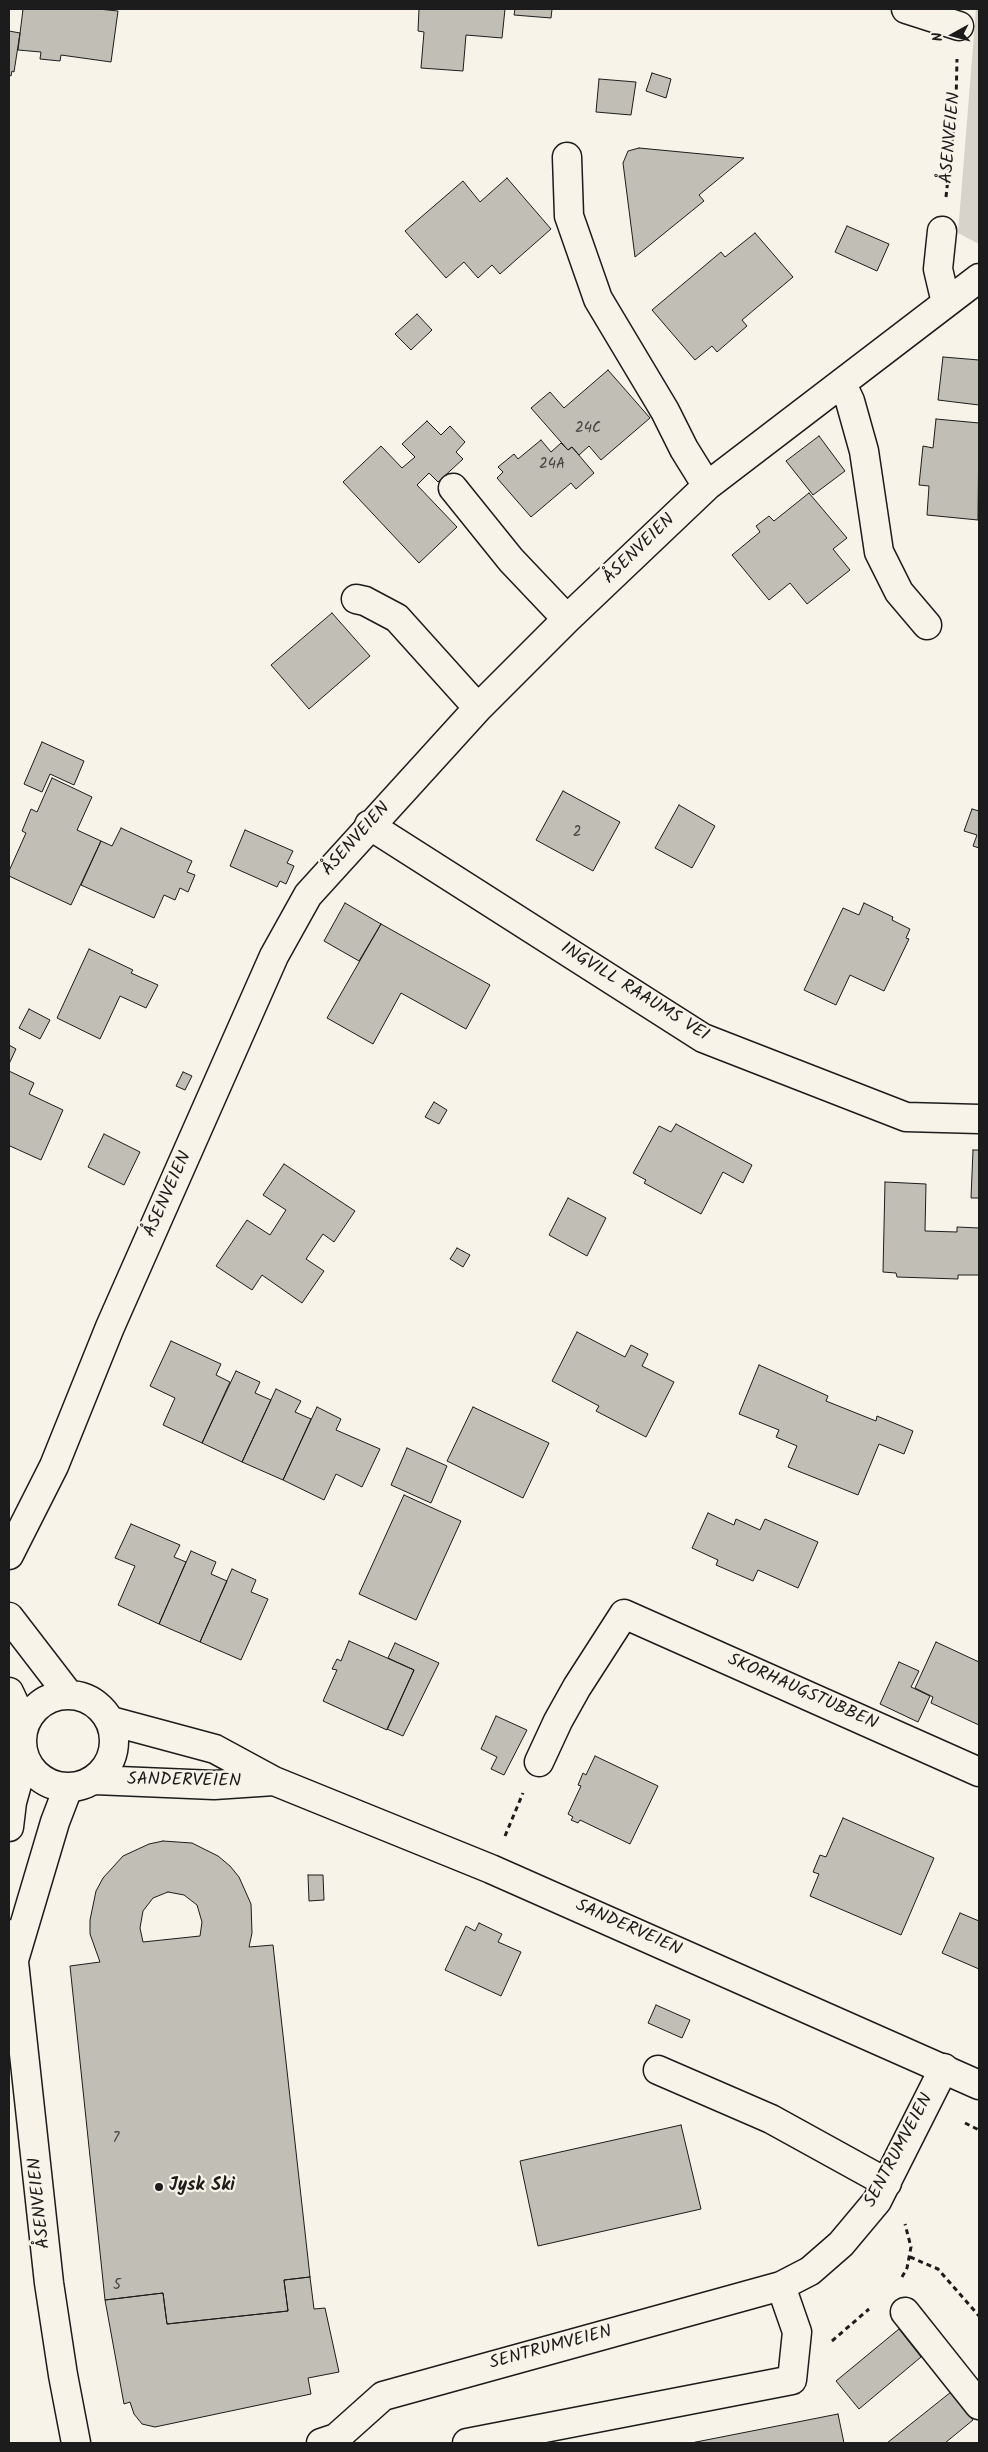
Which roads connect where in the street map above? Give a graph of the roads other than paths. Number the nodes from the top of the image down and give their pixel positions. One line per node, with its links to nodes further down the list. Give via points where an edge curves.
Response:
1 (906, 9): 2 (street)
2 (959, 26)
3 (566, 157): 8 (street, via 569,216 598,299)
4 (942, 231): 6 (street, via 938,269)
5 (979, 278): 6 (street, ÅSENVEIEN)
6 (946, 303): 7 (street, ÅSENVEIEN)
7 (842, 384): 8 (street, ÅSENVEIEN); 12 (street, via 864,451 879,552 899,592)
8 (707, 486): 11 (street, ÅSENVEIEN)
9 (453, 488): 11 (street, via 511,560)
10 (356, 599): 13 (street, via 365,600 397,618)
11 (567, 620): 13 (street, ÅSENVEIEN)
12 (926, 624)
13 (478, 708): 14 (street, ÅSENVEIEN)
14 (369, 825): 15 (street, INGVILL RAAUMS VEI, via 703,1038 906,1117); 16 (street, ÅSENVEIEN, via 308,895 274,956 110,1327 54,1466)
15 (979, 1120)
16 (9, 1555)
17 (9, 1617): 19 (street)
18 (9, 1692): 21 (street)
19 (69, 1695): 20 (street, via 82,1696 93,1702); 21 (street, via 55,1696 42,1702 32,1712)
20 (110, 1721): 24 (street, SANDERVEIEN, via 114,1747 111,1760); 25 (street, SANDERVEIEN, via 215,1749)
21 (20, 1735): 26 (street, via 32,1771 54,1786); 27 (street)
22 (539, 1762): 23 (street, SKORHAUGSTUBBEN, via 576,1687 624,1614)
23 (979, 1772)
24 (94, 1780): 25 (street, SANDERVEIEN, via 214,1785); 26 (street, SANDERVEIEN)
25 (274, 1781): 30 (street, SANDERVEIEN, via 491,1869)
26 (68, 1788): 29 (street, ÅSENVEIEN)
27 (9, 1827)
28 (9, 1934): 29 (street, ÅSENVEIEN)
29 (14, 1962): 38 (street, ÅSENVEIEN, via 49,2283)
30 (944, 2068): 32 (street, SANDERVEIEN); 33 (street, SENTRUMVEIEN)
31 (658, 2070): 33 (street, via 771,2119)
32 (979, 2085)
33 (882, 2192): 34 (street, SENTRUMVEIEN, via 841,2244 810,2271)
34 (781, 2286): 37 (street, SENTRUMVEIEN, via 383,2396); 39 (street, via 797,2332 792,2380)
35 (906, 2312): 36 (street)
36 (979, 2405)
37 (333, 2442)
38 (76, 2443)
39 (467, 2443)

